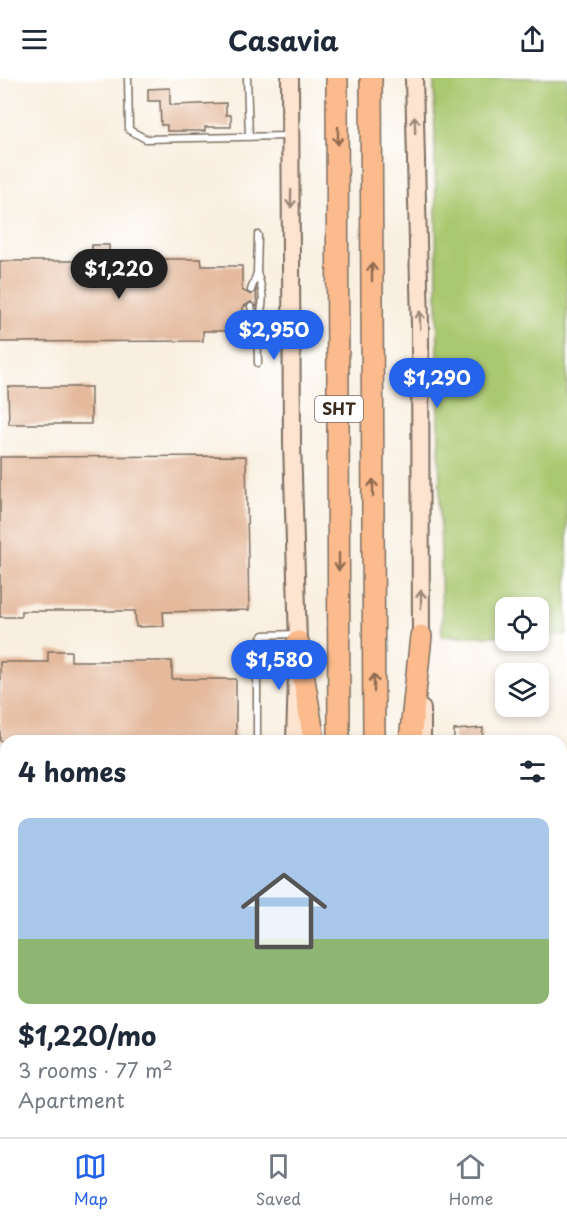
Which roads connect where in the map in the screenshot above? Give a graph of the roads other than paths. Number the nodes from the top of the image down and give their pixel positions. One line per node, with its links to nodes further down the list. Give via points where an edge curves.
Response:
1 (129, 78): 8 (lane, via 129,130 147,139)
2 (247, 78): 8 (lane)
3 (290, 78): 7 (main road)
4 (337, 78): 20 (highway, SHT, one-way to 20)
5 (371, 78): 21 (highway, SHT, one-way to 5)
6 (414, 78): 15 (main road, one-way to 6)
7 (292, 136): 8 (lane); 16 (main road, one-way to 16, via 292,443)
8 (249, 137)
9 (258, 235): 10 (lane)
10 (257, 273): 11 (lane); 13 (lane, via 264,290)
11 (251, 290)
12 (251, 307): 13 (lane)
13 (258, 323): 14 (lane)
14 (258, 363)
15 (421, 636): 22 (highway); 23 (main road)
16 (298, 638): 17 (lane, via 260,636 257,643); 18 (main road); 19 (highway)
17 (257, 735)
18 (295, 735)
19 (313, 735)
20 (339, 735)
21 (374, 735)
22 (411, 735)
23 (422, 735)

